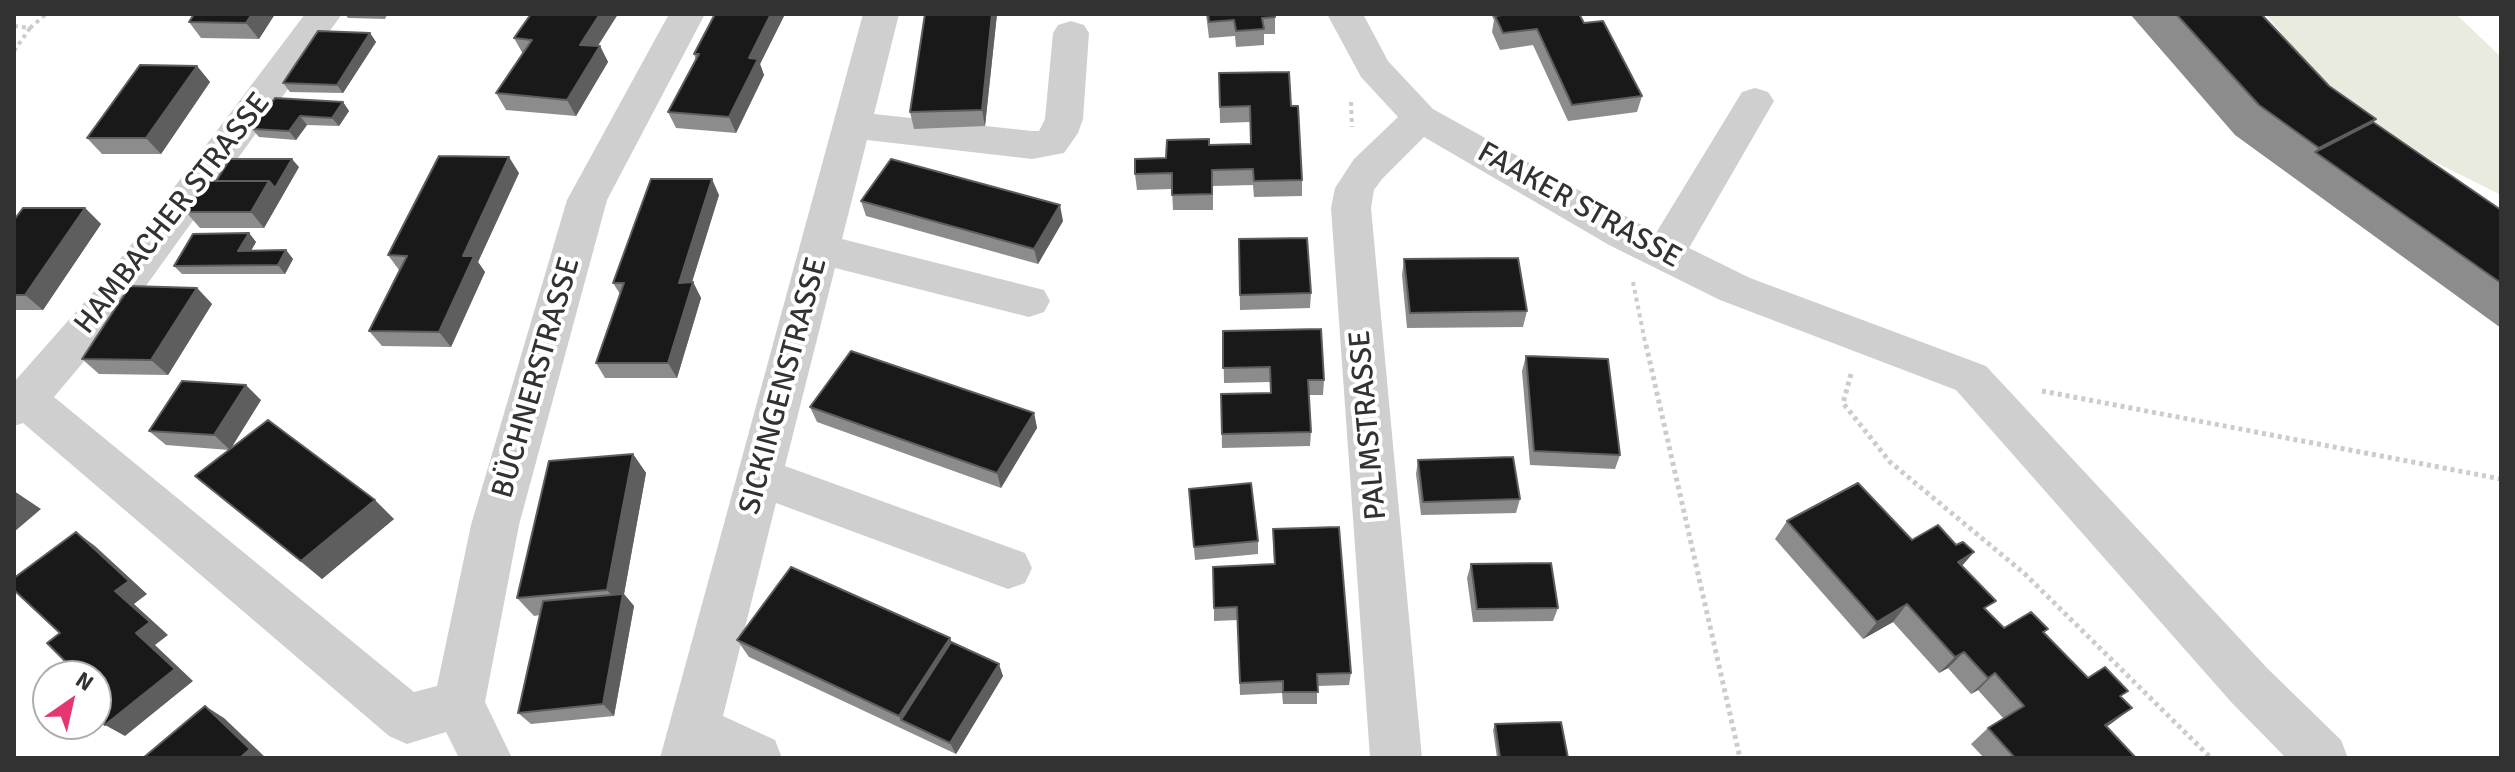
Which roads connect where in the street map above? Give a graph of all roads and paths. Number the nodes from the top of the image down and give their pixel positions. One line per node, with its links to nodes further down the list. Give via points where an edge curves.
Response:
1 (46, 14): 7 (path)
2 (324, 14): 19 (street, HAMBACHER STRASSE, via 120,290)
3 (687, 14): 23 (street, BÜCHNERSTRASSE, via 587,200 495,525)
4 (881, 14): 12 (street, SICKINGENSTRASSE)
5 (1345, 14): 11 (street, FAAKER STRASSE, via 1374,68)
6 (14, 26): 7 (path)
7 (30, 28): 9 (path)
8 (1071, 33): 12 (street, via 1064,119 1050,143)
9 (14, 51)
10 (1755, 101): 15 (street)
11 (1420, 118): 13 (street, FAAKER STRASSE); 27 (street, PALMSTRASSE, via 1368,169 1355,188 1351,208)
12 (852, 125): 14 (street, SICKINGENSTRASSE)
13 (1623, 234): 15 (street, FAAKER STRASSE); 28 (path)
14 (820, 249): 16 (street); 20 (street, SICKINGENSTRASSE)
15 (1664, 255): 17 (street, FAAKER STRASSE)
16 (1029, 301)
17 (1861, 338): 18 (street, FAAKER STRASSE); 29 (path, via 1843,403 1890,462 2025,574)
18 (1971, 378): 21 (path); 30 (street, via 2250,686)
19 (20, 403): 23 (street, via 407,719)
20 (760, 477): 22 (street); 24 (street, SICKINGENSTRASSE)
21 (2501, 479)
22 (1008, 568)
23 (459, 704): 25 (street)
24 (690, 743): 26 (street)
25 (486, 758)
26 (756, 758)
27 (1396, 758)
28 (1740, 758)
29 (2211, 758)
30 (2322, 758)

